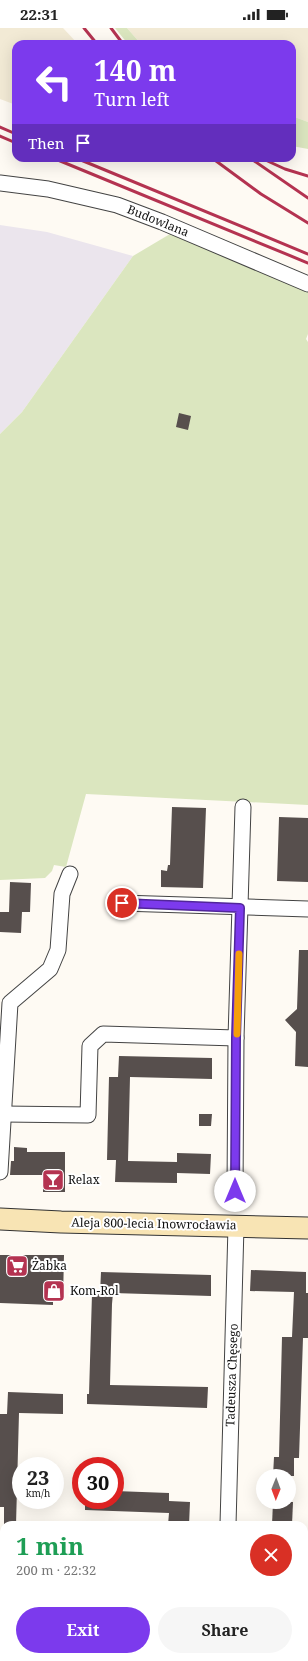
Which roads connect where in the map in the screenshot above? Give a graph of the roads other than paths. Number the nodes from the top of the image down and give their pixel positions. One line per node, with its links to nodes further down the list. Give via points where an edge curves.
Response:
1 (0, 183): 2 (street, Budowlana, via 48,189 117,205)
2 (308, 284)
3 (243, 807): 6 (street)
4 (70, 874): 9 (street, via 62,894 58,950 50,969 10,1003)
5 (122, 903): 6 (street)
6 (240, 908): 7 (street); 8 (street)
7 (308, 909)
8 (236, 1038): 9 (street, via 103,1034 90,1046 88,1115); 11 (street)
9 (3, 1114): 10 (street)
10 (0, 1172)
11 (235, 1191)
12 (0, 1219): 13 (street, Aleja 800-lecia Inowrocławia)
13 (236, 1226): 14 (street, Aleja 800-lecia Inowrocławia); 15 (street, Tadeusza Chęsego)
14 (308, 1228)
15 (228, 1521)

